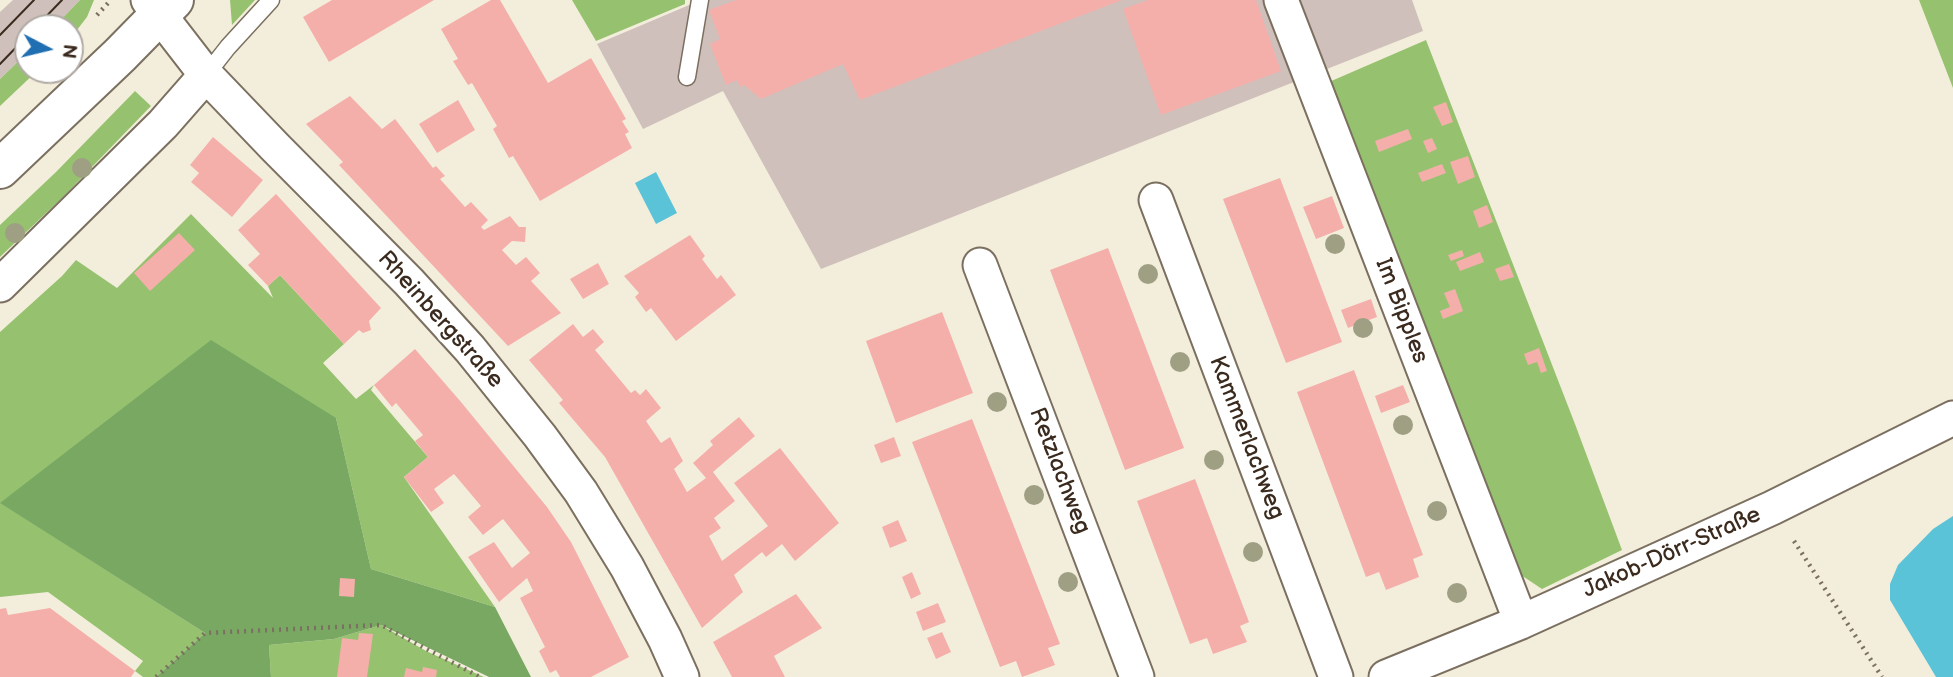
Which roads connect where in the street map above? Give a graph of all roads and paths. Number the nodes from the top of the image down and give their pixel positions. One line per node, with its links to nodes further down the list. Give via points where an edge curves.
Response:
1 (271, 0): 5 (lane)
2 (700, 0): 6 (lane)
3 (1281, 0): 13 (street, Im Bipples)
4 (161, 4): 5 (street, Rheinbergstraße, via 182,45); 7 (main road, via 120,55)
5 (206, 75): 10 (street, via 163,124); 16 (street, Rheinbergstraße, via 409,282 540,436 627,567)
6 (687, 77)
7 (0, 169)
8 (1156, 200): 18 (street, Kammerlachweg)
9 (980, 265): 17 (street, Retzlachweg)
10 (0, 285)
11 (1953, 418): 12 (street, Jakob-Dörr-Straße)
12 (1772, 508): 13 (street, Jakob-Dörr-Straße); 20 (path)
13 (1521, 622): 19 (street, Jakob-Dörr-Straße)
14 (156, 677): 15 (path, via 205,633 381,625)
15 (480, 677)
16 (682, 677)
17 (1137, 677)
18 (1336, 677)
19 (1386, 677)
20 (1882, 677)

